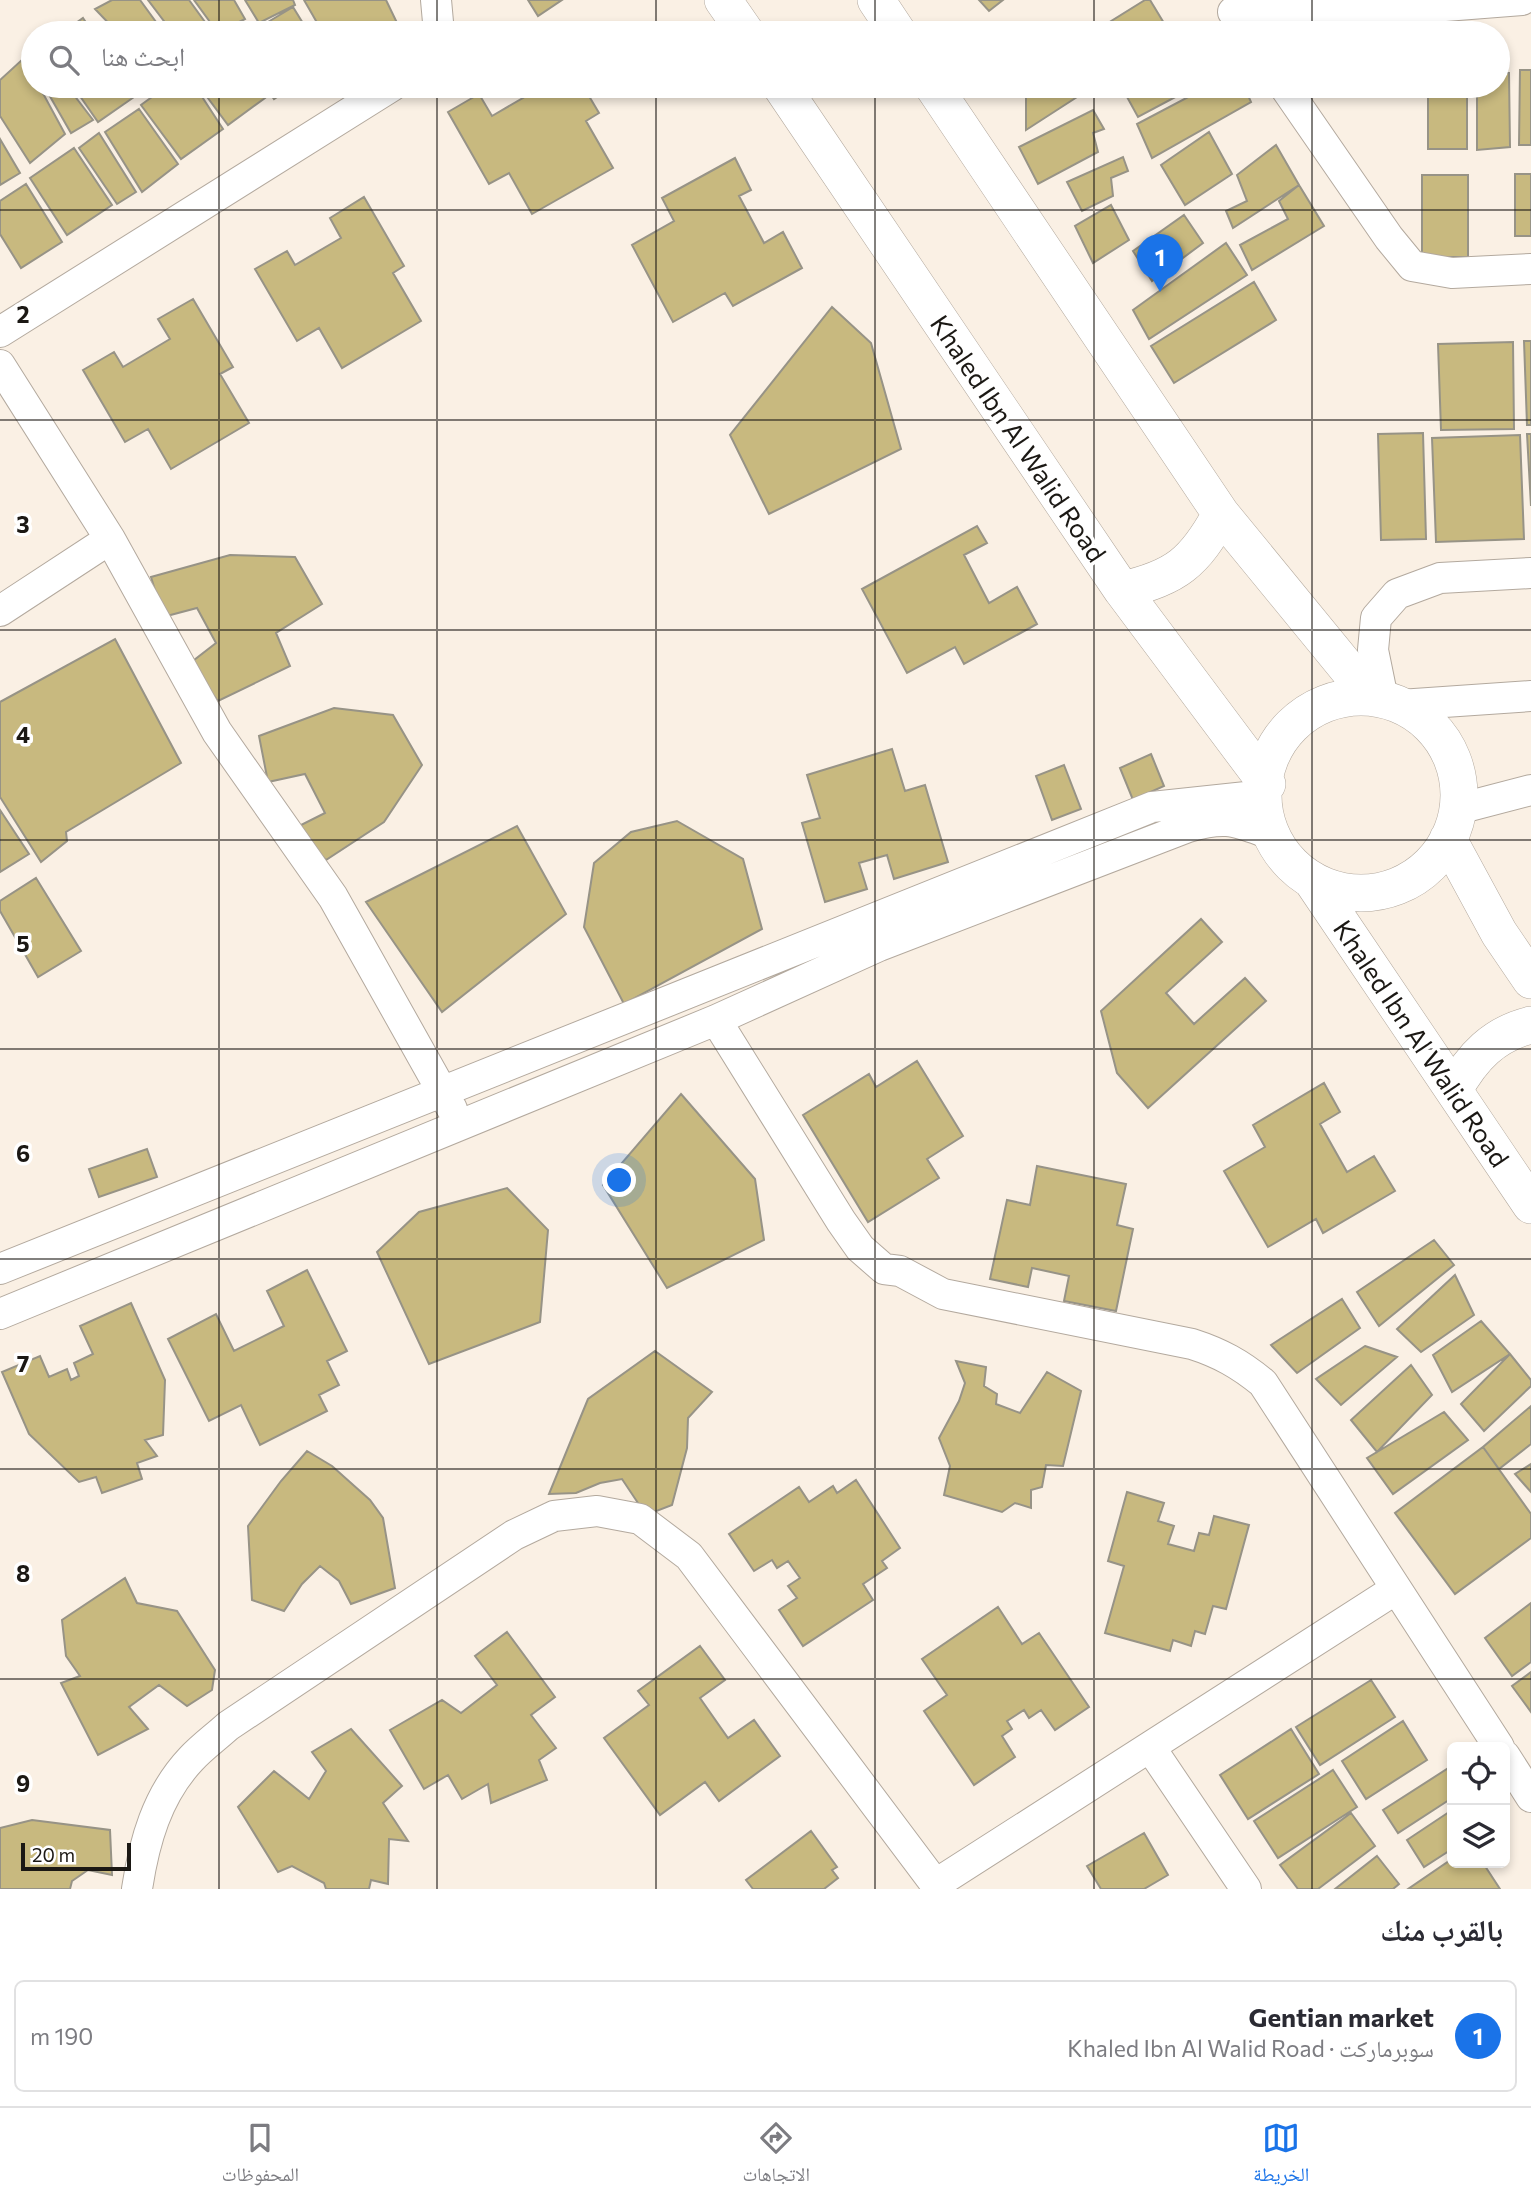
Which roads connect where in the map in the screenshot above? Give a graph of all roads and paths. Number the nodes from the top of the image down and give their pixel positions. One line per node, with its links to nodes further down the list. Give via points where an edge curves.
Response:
1 (436, 0): 6 (street)
2 (723, 0): 7 (street)
3 (876, 0): 8 (street)
4 (1522, 0): 5 (street, via 1419,8 1339,6)
5 (1236, 15)
6 (438, 21)
7 (738, 21)
8 (890, 21)
9 (373, 98): 14 (street)
10 (789, 98): 19 (street, Khaled Ibn Al Walid Road)
11 (941, 98): 16 (street)
12 (1292, 98): 13 (street, via 1412,266 1452,273)
13 (1531, 269)
14 (0, 332)
15 (0, 365): 17 (street)
16 (1222, 514): 19 (street, via 1206,543 1183,566 1154,583); 22 (street)
17 (110, 539): 20 (street); 32 (street, via 217,732 333,897)
18 (1531, 573): 22 (street, via 1440,578 1397,594 1376,618 1373,650)
19 (1122, 590): 23 (street, Khaled Ibn Al Walid Road)
20 (0, 611)
21 (1531, 696): 22 (street)
22 (1384, 700): 23 (street, via 1339,699 1310,710 1287,730 1270,756); 25 (street, via 1427,723 1446,747 1457,777)
23 (1266, 790): 26 (street, via 1263,811); 32 (street, via 1152,807)
24 (1531, 790): 25 (street)
25 (1453, 824): 27 (street, via 1430,865 1404,884 1374,893 1342,892); 28 (street, via 1499,933)
26 (1270, 835): 27 (street, via 1287,862); 29 (street, via 1233,821 1188,827 879,946)
27 (1313, 882): 31 (street, Khaled Ibn Al Walid Road)
28 (1531, 980)
29 (716, 1020): 33 (street); 37 (street, via 841,1221 860,1248 884,1269 900,1271 943,1294 1192,1344 1242,1365 1263,1383)
30 (1531, 1025): 31 (street, via 1496,1039 1478,1053)
31 (1454, 1090): 34 (street, Khaled Ibn Al Walid Road)
32 (442, 1091): 33 (street); 35 (street)
33 (461, 1124): 36 (street)
34 (1531, 1205)
35 (0, 1269)
36 (0, 1314)
37 (1396, 1589): 38 (street); 39 (street)
38 (1496, 1742)
39 (1150, 1747): 42 (street); 44 (street)
40 (1510, 1764): 41 (street)
41 (1531, 1797)
42 (937, 1886): 43 (street, via 689,1556 640,1519 597,1511 554,1516 514,1535 228,1726 190,1760 161,1801 143,1849)
43 (137, 1889)
44 (1246, 1889)

